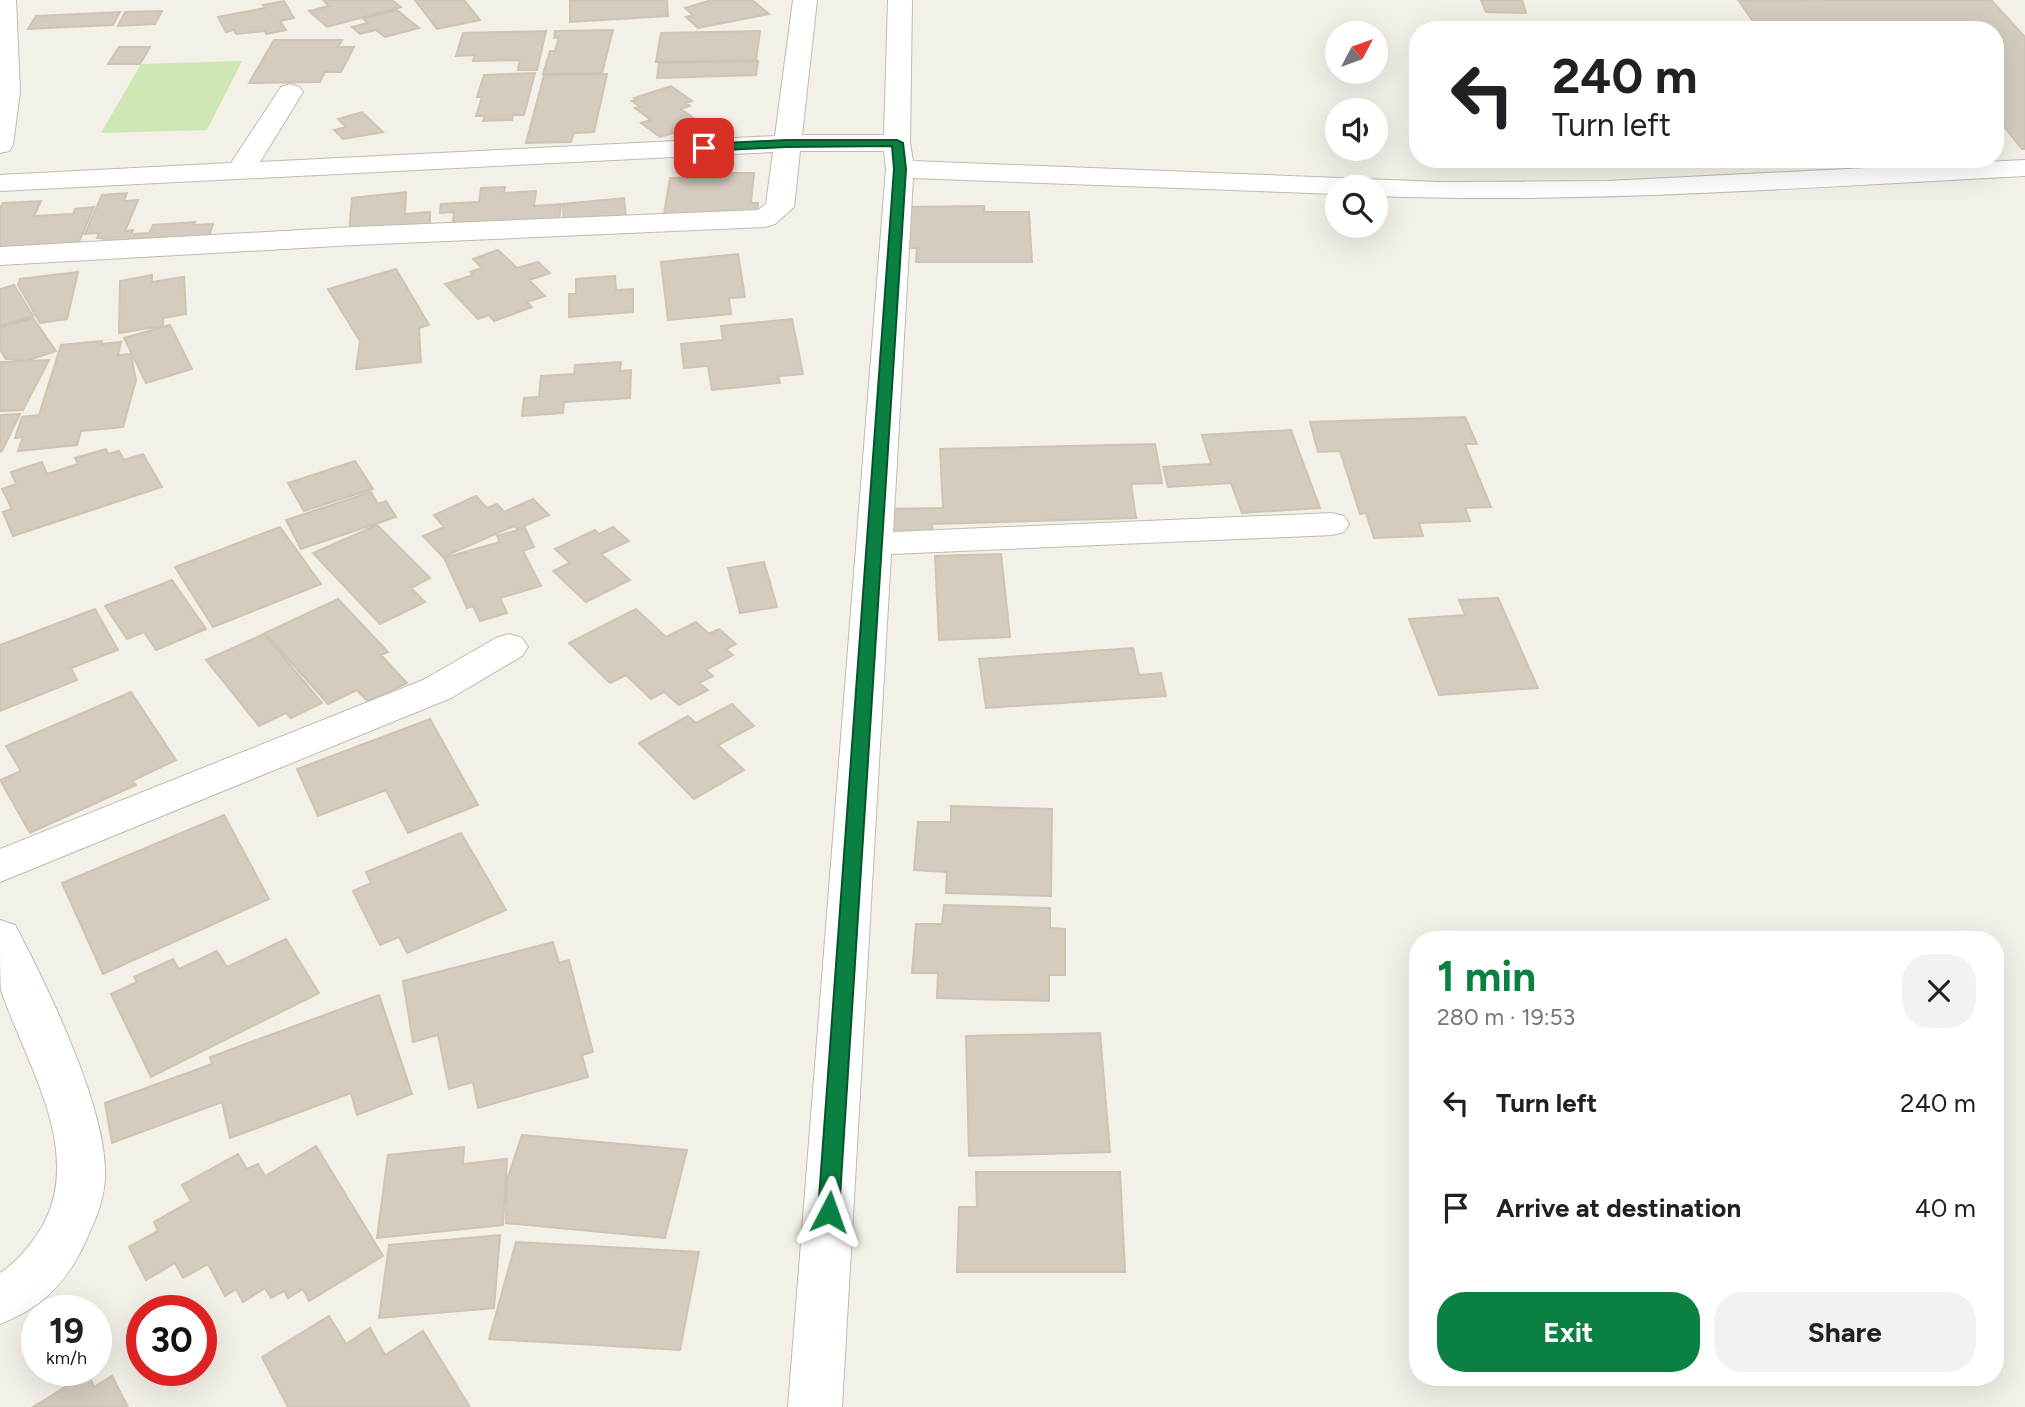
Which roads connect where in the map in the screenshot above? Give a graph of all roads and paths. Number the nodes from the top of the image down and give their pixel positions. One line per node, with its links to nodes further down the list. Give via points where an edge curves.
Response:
1 (4, 0): 5 (street, via 8,92)
2 (805, 0): 6 (street)
3 (900, 0): 7 (street)
4 (290, 92): 9 (street)
5 (1, 135)
6 (786, 143): 7 (street); 9 (street); 11 (street, via 780,207 756,220)
7 (899, 156): 8 (street, via 1454,190 1607,189); 13 (street)
8 (2025, 168)
9 (240, 171): 10 (street)
10 (0, 183)
11 (0, 256)
12 (1332, 524): 13 (street)
13 (874, 544): 18 (street)
14 (509, 647): 15 (street, via 437,689)
15 (0, 866)
16 (0, 937): 17 (street, via 73,1123 81,1173 76,1202 60,1241 35,1277)
17 (0, 1301)
18 (815, 1407)

